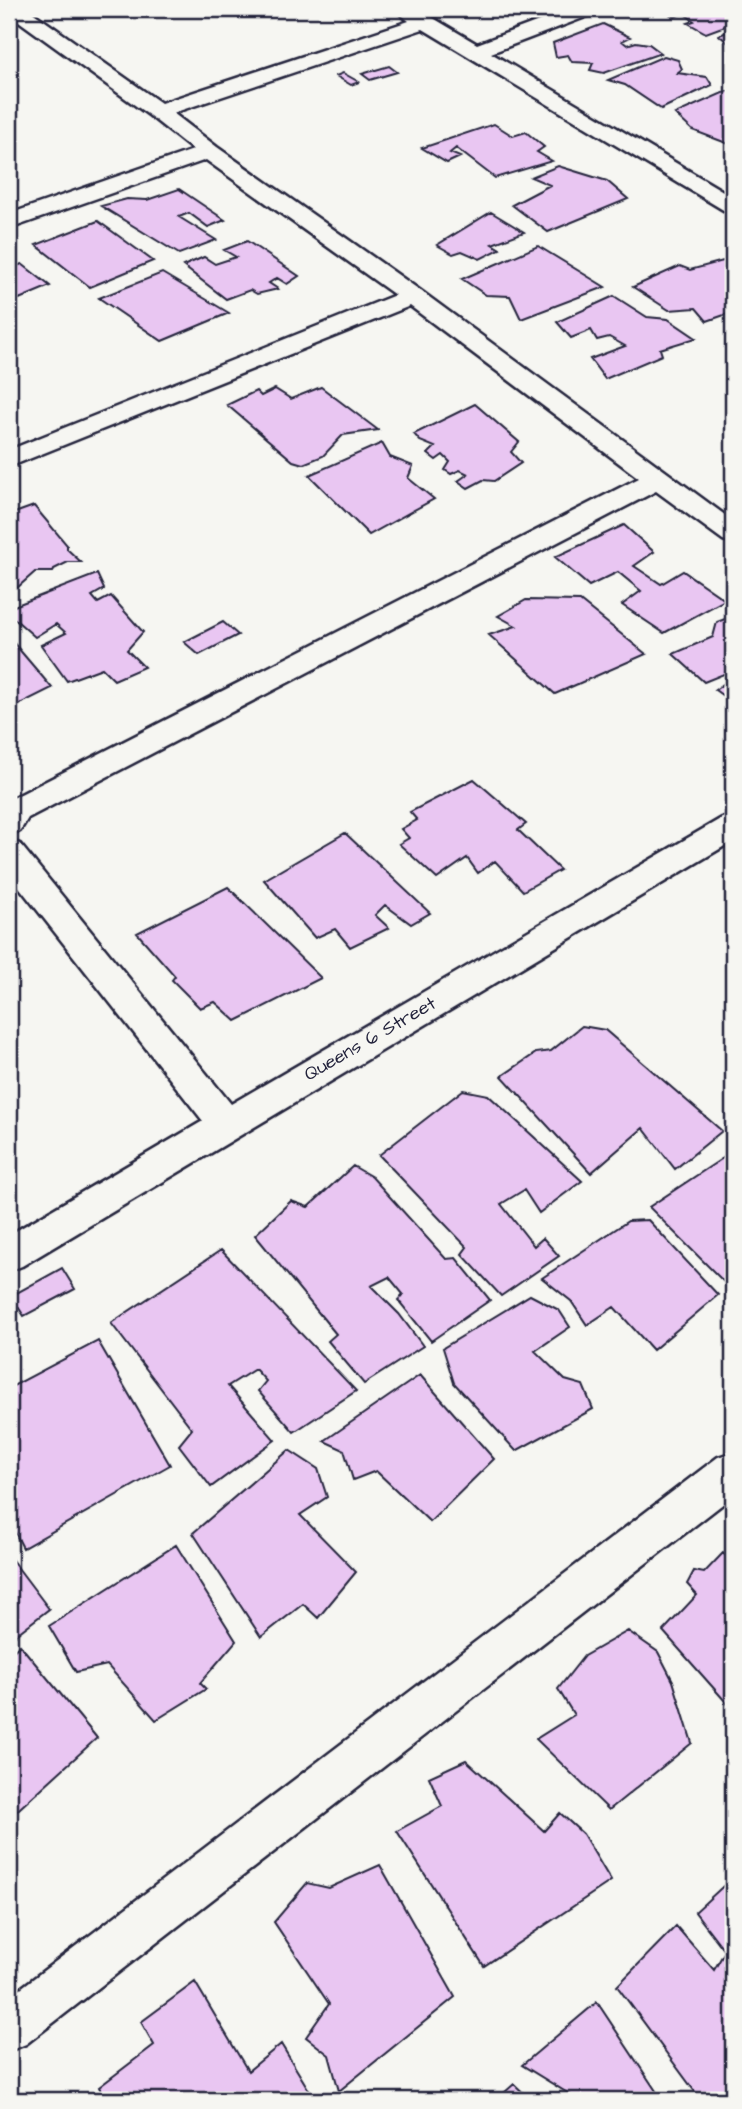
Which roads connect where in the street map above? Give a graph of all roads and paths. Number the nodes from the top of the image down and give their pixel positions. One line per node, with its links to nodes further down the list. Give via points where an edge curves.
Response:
1 (15, 9): 6 (street)
2 (404, 9): 4 (street)
3 (589, 9): 5 (street)
4 (425, 22): 5 (street); 6 (street)
5 (477, 51): 8 (street)
6 (158, 111): 7 (street)
7 (209, 152): 9 (street); 10 (street)
8 (733, 205)
9 (9, 222)
10 (413, 296): 11 (street); 12 (street)
11 (9, 459)
12 (658, 479): 13 (street); 14 (street, via 17,810)
13 (733, 534)
14 (9, 823)
15 (733, 825): 17 (street, Queens 6 Street)
16 (9, 852): 17 (street)
17 (226, 1124): 18 (street, Queens 6 Street)
18 (9, 1254)
19 (733, 1471): 20 (street)
20 (9, 2026)

